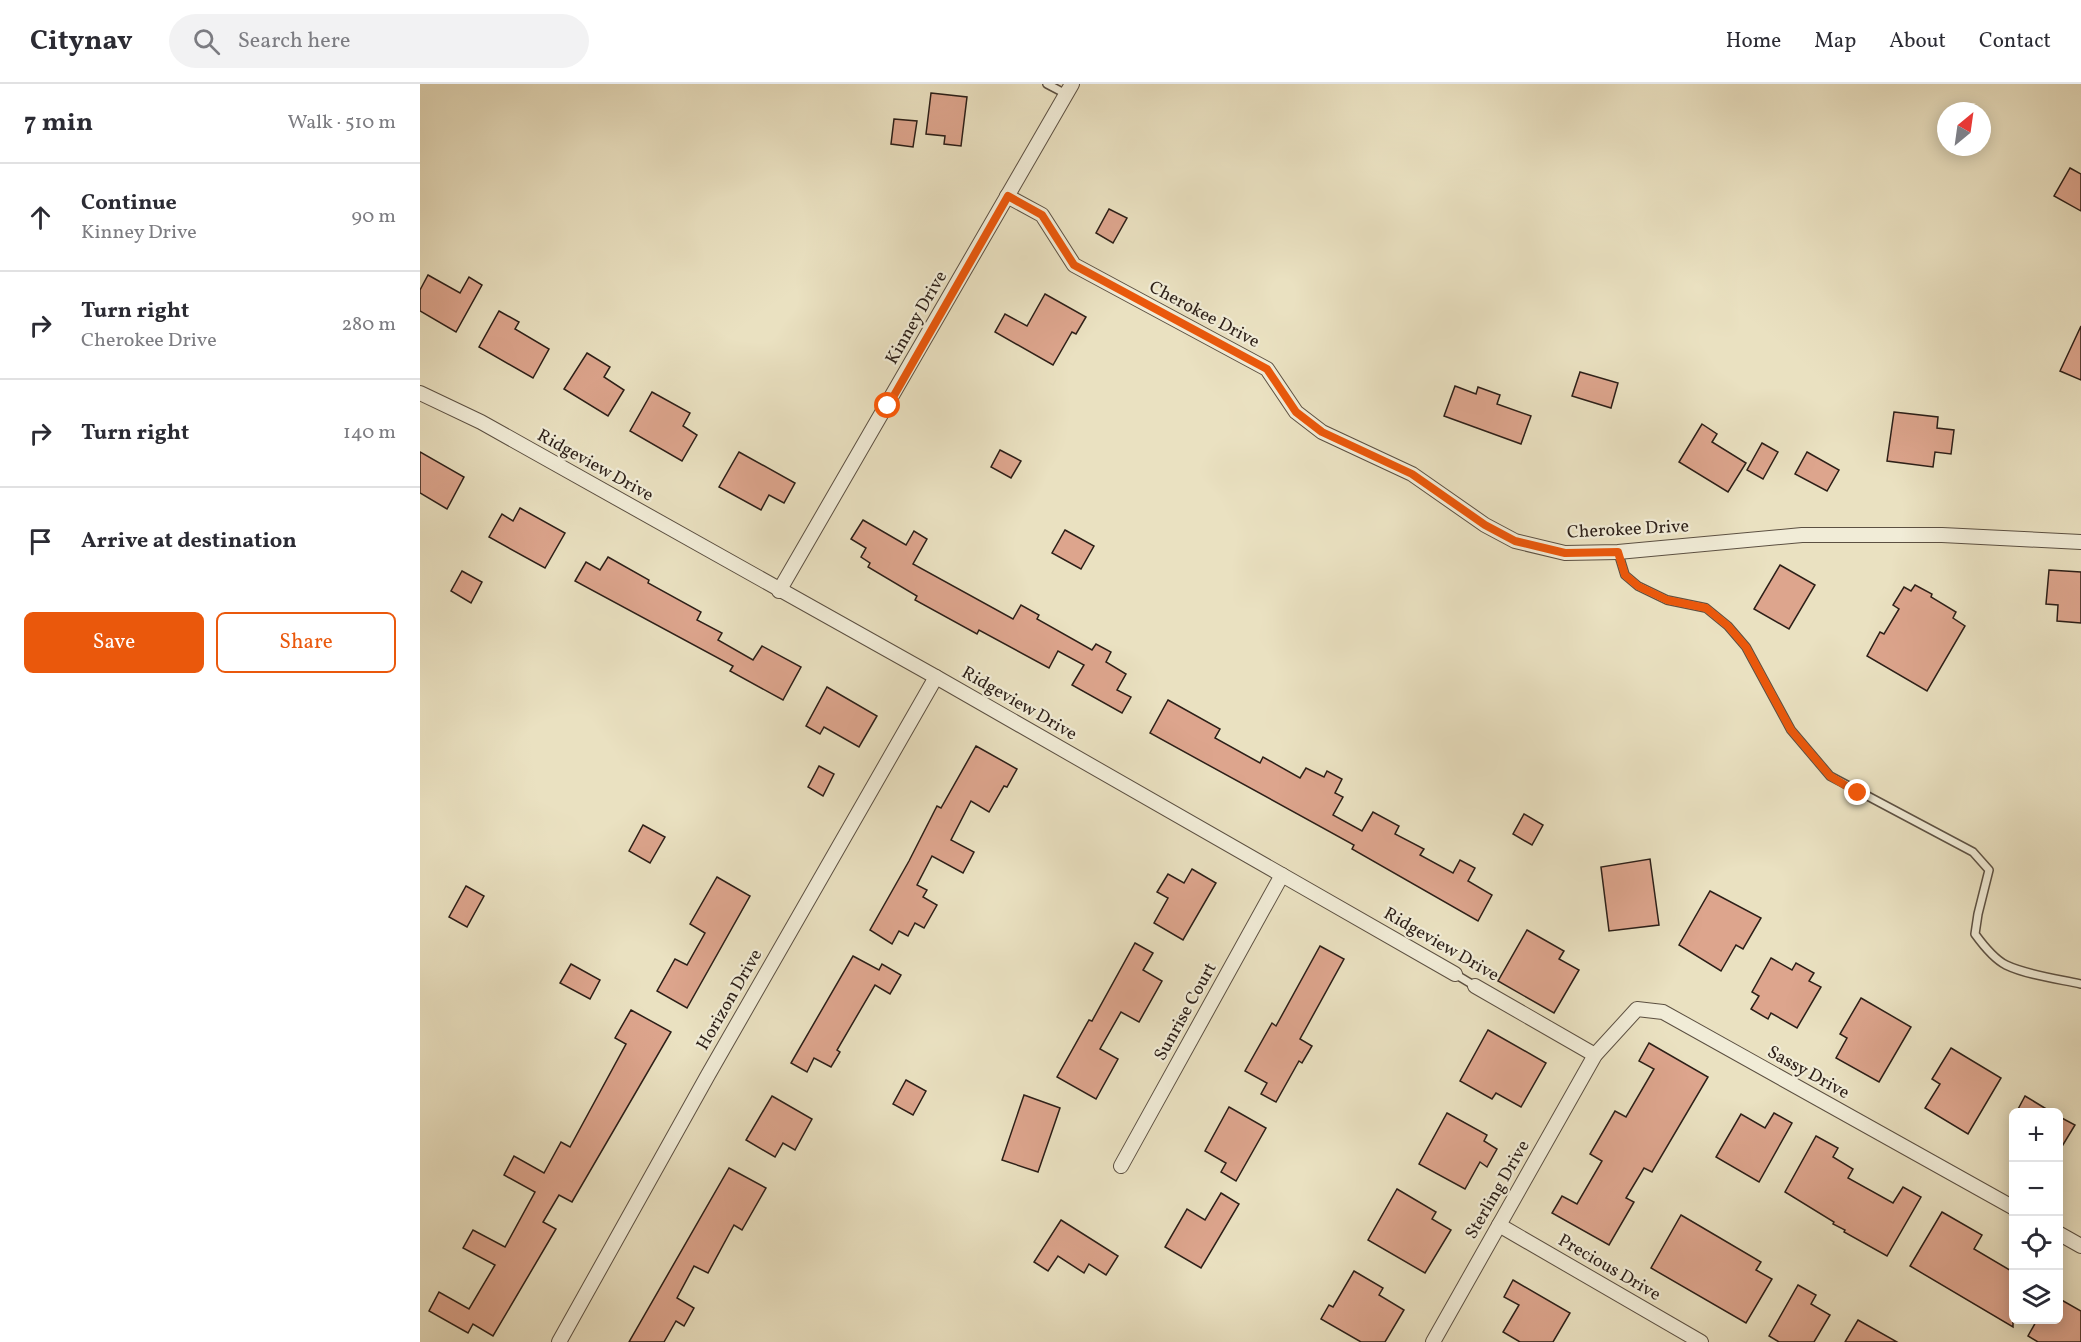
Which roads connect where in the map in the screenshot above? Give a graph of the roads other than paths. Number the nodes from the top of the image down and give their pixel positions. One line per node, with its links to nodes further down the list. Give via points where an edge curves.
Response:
1 (1047, 84): 2 (lane, Kinney Drive)
2 (1069, 89): 3 (street, Kinney Drive)
3 (1008, 196): 6 (street, Cherokee Drive, via 1042,215 1074,265 1267,369 1296,412 1322,432 1412,474 1515,541 1565,553); 7 (street, Kinney Drive)
4 (420, 393): 7 (street, Ridgeview Drive, via 481,422)
5 (2081, 542): 6 (street, Cherokee Drive, via 1942,535 1802,535)
6 (1618, 552): 11 (lane, via 1625,575 1638,586 1667,600 1706,608 1728,626 1746,647 1791,730 1830,776 1973,852 1989,870 1975,934 1985,947 2005,964)
7 (780, 591): 8 (street, Ridgeview Drive)
8 (936, 677): 9 (street, Ridgeview Drive); 19 (street, Horizon Drive)
9 (1282, 875): 10 (street, Ridgeview Drive); 14 (street, Sunrise Court)
10 (1455, 974): 12 (lane, Ridgeview Drive)
11 (2081, 984)
12 (1475, 986): 13 (street, Ridgeview Drive)
13 (1595, 1055): 15 (street, Sassy Drive, via 1637,1009 1663,1012); 16 (street, Sterling Drive)
14 (1121, 1166)
15 (2009, 1206)
16 (1499, 1225): 20 (street, Sterling Drive); 21 (street, Precious Drive)
17 (2063, 1236): 18 (street)
18 (2081, 1246)
19 (559, 1342)
20 (1433, 1342)
21 (1701, 1342)

